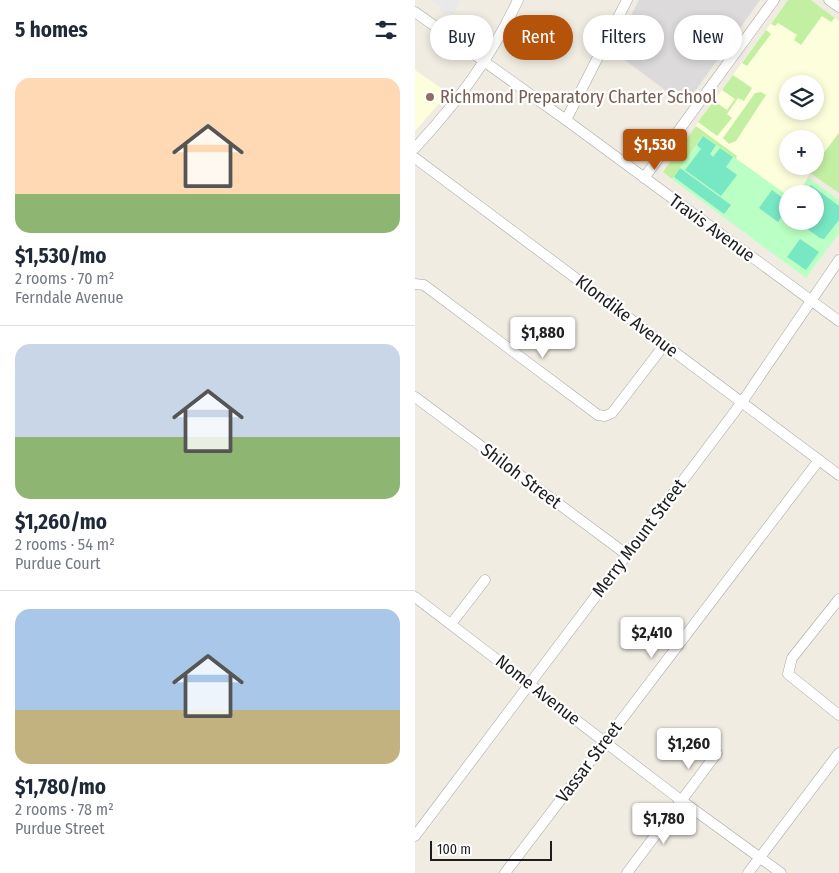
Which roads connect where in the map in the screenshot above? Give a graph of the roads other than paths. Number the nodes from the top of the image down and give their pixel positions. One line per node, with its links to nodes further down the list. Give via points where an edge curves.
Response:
1 (518, 0): 5 (street)
2 (627, 0): 6 (street)
3 (774, 0): 9 (street)
4 (415, 12): 5 (street, Travis Avenue)
5 (486, 61): 6 (street, Travis Avenue); 7 (street, via 449,111)
6 (566, 120): 9 (street, Travis Avenue)
7 (415, 148)
8 (415, 158): 14 (street, Klondike Avenue)
9 (644, 178): 12 (street, Travis Avenue)
10 (839, 260): 12 (street, Merry Mount Street)
11 (415, 284): 14 (street, via 423,285 598,415 612,412)
12 (810, 300): 13 (street, Travis Avenue); 16 (street, Merry Mount Street)
13 (839, 321)
14 (665, 344): 16 (street, Klondike Avenue)
15 (415, 397): 19 (street, Shiloh Street)
16 (742, 402): 17 (street, Klondike Avenue); 19 (street, Merry Mount Street)
17 (819, 460): 18 (street, Klondike Avenue); 26 (street, Vassar Street)
18 (839, 474)
19 (626, 554): 24 (street, Merry Mount Street)
20 (485, 580): 23 (street)
21 (415, 597): 23 (street, Nome Avenue)
22 (839, 599): 25 (street, via 792,658 787,674)
23 (451, 624): 24 (street, Nome Avenue)
24 (528, 683): 26 (street, Nome Avenue); 30 (street, Merry Mount Street)
25 (839, 715)
26 (605, 742): 29 (street, Nome Avenue); 32 (street, Vassar Street)
27 (717, 753): 29 (street)
28 (839, 753): 31 (street)
29 (682, 801): 31 (street, Nome Avenue); 33 (street)
30 (415, 836)
31 (760, 858): 34 (street); 35 (street, Nome Avenue)
32 (505, 873)
33 (627, 873)
34 (748, 873)
35 (781, 873)

